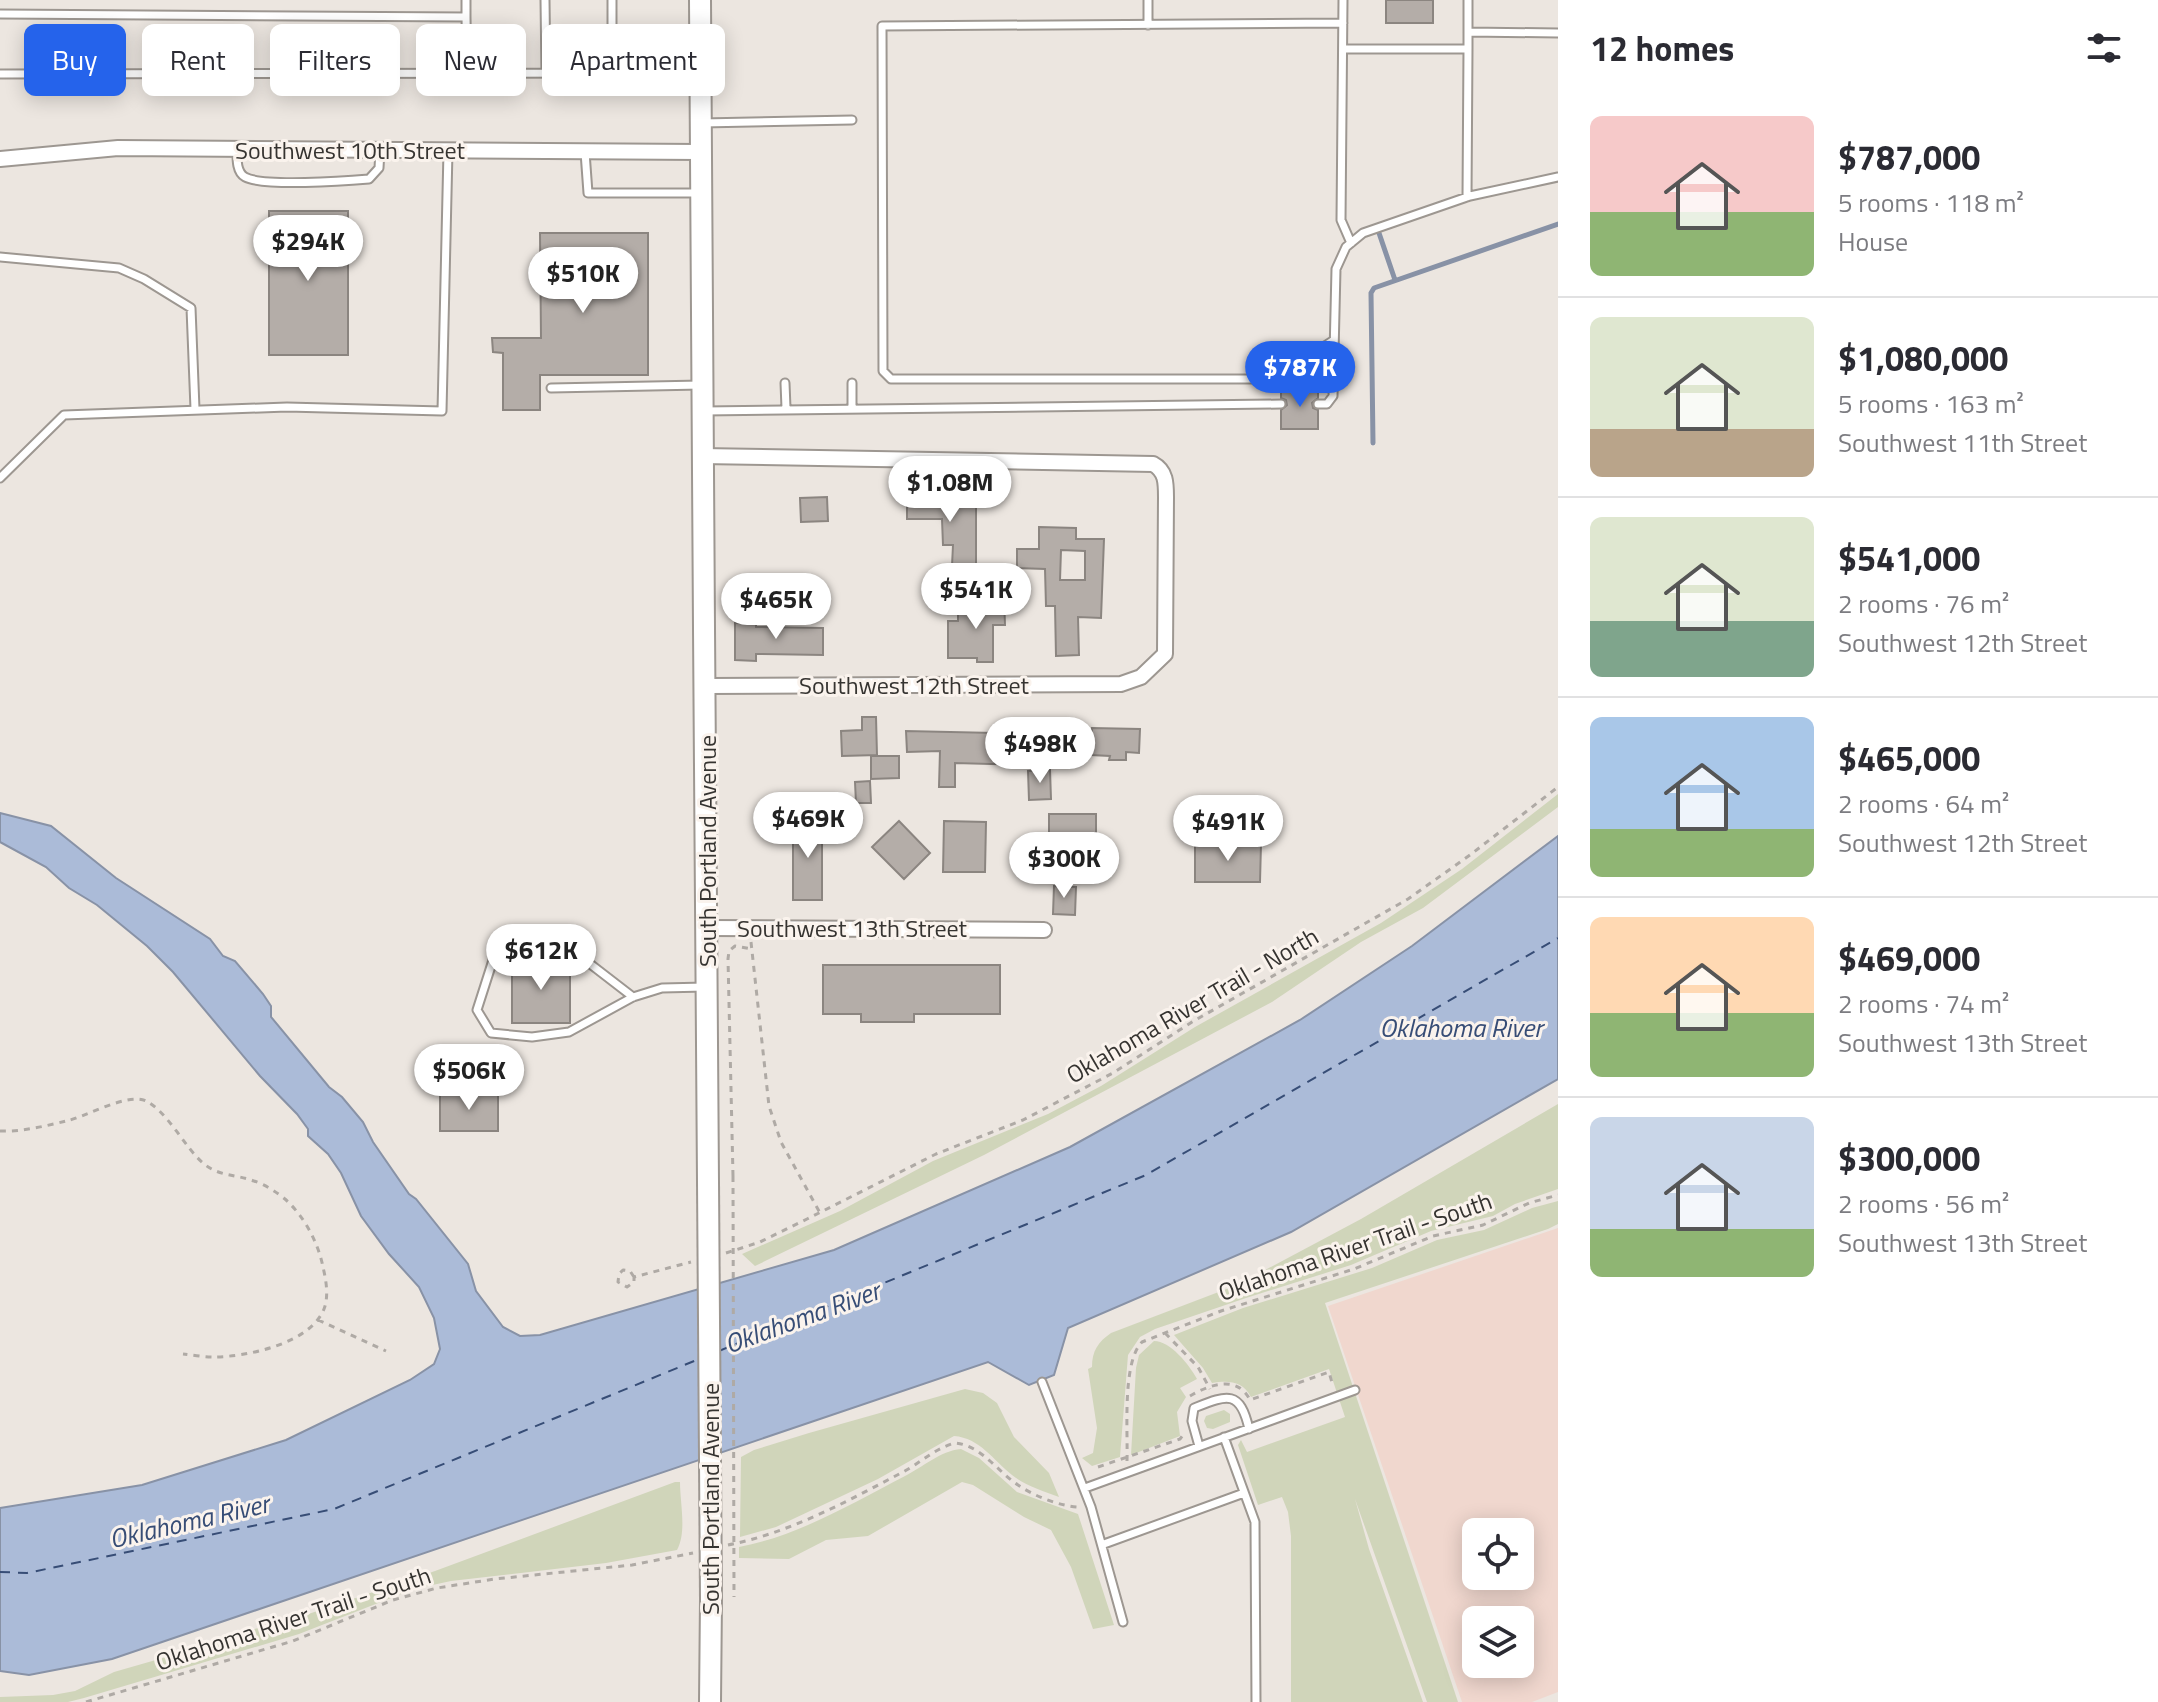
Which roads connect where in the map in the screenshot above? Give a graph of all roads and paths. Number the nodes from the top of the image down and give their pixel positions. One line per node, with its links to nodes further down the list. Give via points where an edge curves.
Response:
1 (466, 0): 9 (lane)
2 (545, 0): 12 (lane)
3 (612, 0): 13 (lane)
4 (700, 0): 22 (main road, South Portland Avenue)
5 (1148, 0): 14 (lane)
6 (1343, 0): 10 (lane)
7 (1468, 0): 15 (lane)
8 (0, 14): 9 (lane)
9 (466, 17): 11 (lane)
10 (1343, 23): 14 (lane); 17 (lane)
11 (466, 24)
12 (545, 24)
13 (612, 24)
14 (1148, 25): 34 (lane, via 882,26 885,376 1259,379 1280,375)
15 (1468, 32): 16 (lane); 18 (lane)
16 (1558, 33)
17 (1343, 49): 18 (lane); 32 (lane, via 1341,220)
18 (1468, 49): 31 (lane)
19 (416, 73): 20 (lane)
20 (0, 74)
21 (852, 120): 22 (lane)
22 (700, 123): 27 (main road, South Portland Avenue)
23 (237, 149): 24 (street, Southwest 10th Street); 24 (lane, via 238,170 261,181 369,179 379,168); 28 (street, Southwest 10th Street, via 118,148)
24 (380, 150): 25 (street, Southwest 10th Street)
25 (448, 151): 26 (street, Southwest 10th Street); 43 (lane, via 442,411)
26 (585, 152): 27 (street, Southwest 10th Street); 30 (lane, via 588,193)
27 (700, 152): 30 (main road, South Portland Avenue)
28 (0, 159)
29 (1558, 177): 31 (lane)
30 (700, 193): 37 (main road, South Portland Avenue)
31 (1467, 197): 32 (lane, via 1363,233)
32 (1351, 243): 34 (lane, via 1336,269)
33 (0, 257): 43 (lane, via 119,268 191,308)
34 (1334, 340): 40 (lane, via 1333,396 1327,404)
35 (785, 383): 41 (lane)
36 (852, 383): 42 (lane)
37 (701, 385): 38 (lane); 44 (main road, South Portland Avenue)
38 (551, 388)
39 (1281, 404): 42 (lane)
40 (1318, 404)
41 (786, 408): 42 (lane); 44 (lane)
42 (852, 408)
43 (195, 409): 46 (lane, via 64,415)
44 (702, 411): 45 (main road, South Portland Avenue)
45 (701, 456): 47 (main road, South Portland Avenue); 47 (street, Southwest 12th Street, via 1153,464 1165,478 1165,654 1141,677 1121,684)
46 (0, 478)
47 (707, 686): 50 (main road, South Portland Avenue)
48 (1558, 787): 57 (path, Oklahoma River Trail - North, via 1408,899 1113,1073)
49 (751, 926): 50 (street, Southwest 13th Street); 51 (street, Southwest 13th Street); 52 (path)
50 (707, 928): 53 (main road, South Portland Avenue)
51 (1044, 930)
52 (752, 949): 57 (path, via 769,1106 781,1142); 78 (path, bridge, via 735,946 728,959)
53 (707, 987): 54 (lane, via 662,988); 81 (main road, South Portland Avenue, bridge)
54 (633, 997): 54 (lane, via 569,1032 532,1037 491,1033 477,1010 493,960 508,948 535,940 576,953)
55 (0, 1131): 61 (path, via 67,1121 131,1098 147,1101 202,1163 220,1174 254,1181 295,1210 314,1237 323,1263 327,1288)
56 (1558, 1195): 62 (path, Oklahoma River Trail - South)
57 (820, 1213): 58 (path, Oklahoma River Trail - North)
58 (725, 1253)
59 (700, 1260): 60 (path)
60 (634, 1277): 60 (path, via 627,1287 618,1282 623,1270)
61 (318, 1320): 63 (path); 64 (path, via 290,1341 240,1355)
62 (1164, 1332): 67 (path, via 1198,1367); 71 (path, Oklahoma River Trail - South, via 1142,1342 1133,1356)
63 (386, 1351)
64 (183, 1354)
65 (1042, 1382): 72 (lane)
66 (1355, 1390): 68 (lane)
67 (1213, 1400): 68 (lane, via 1236,1400); 70 (lane, via 1192,1414)
68 (1249, 1429): 69 (lane)
69 (1224, 1437): 70 (lane); 73 (lane)
70 (1199, 1446): 71 (lane)
71 (1126, 1473): 72 (lane)
72 (1085, 1488): 74 (lane)
73 (1244, 1493): 75 (lane); 82 (lane, via 1255,1522)
74 (1091, 1507): 75 (lane); 76 (path, via 1074,1508 1033,1493 971,1446 955,1443 792,1526)
75 (1104, 1544): 79 (lane)
76 (719, 1547)
77 (705, 1550): 80 (path, Oklahoma River Trail - South, via 632,1565 437,1588 293,1641)
78 (734, 1597)
79 (1123, 1622)
80 (86, 1702)
81 (710, 1702)
82 (1256, 1702)

